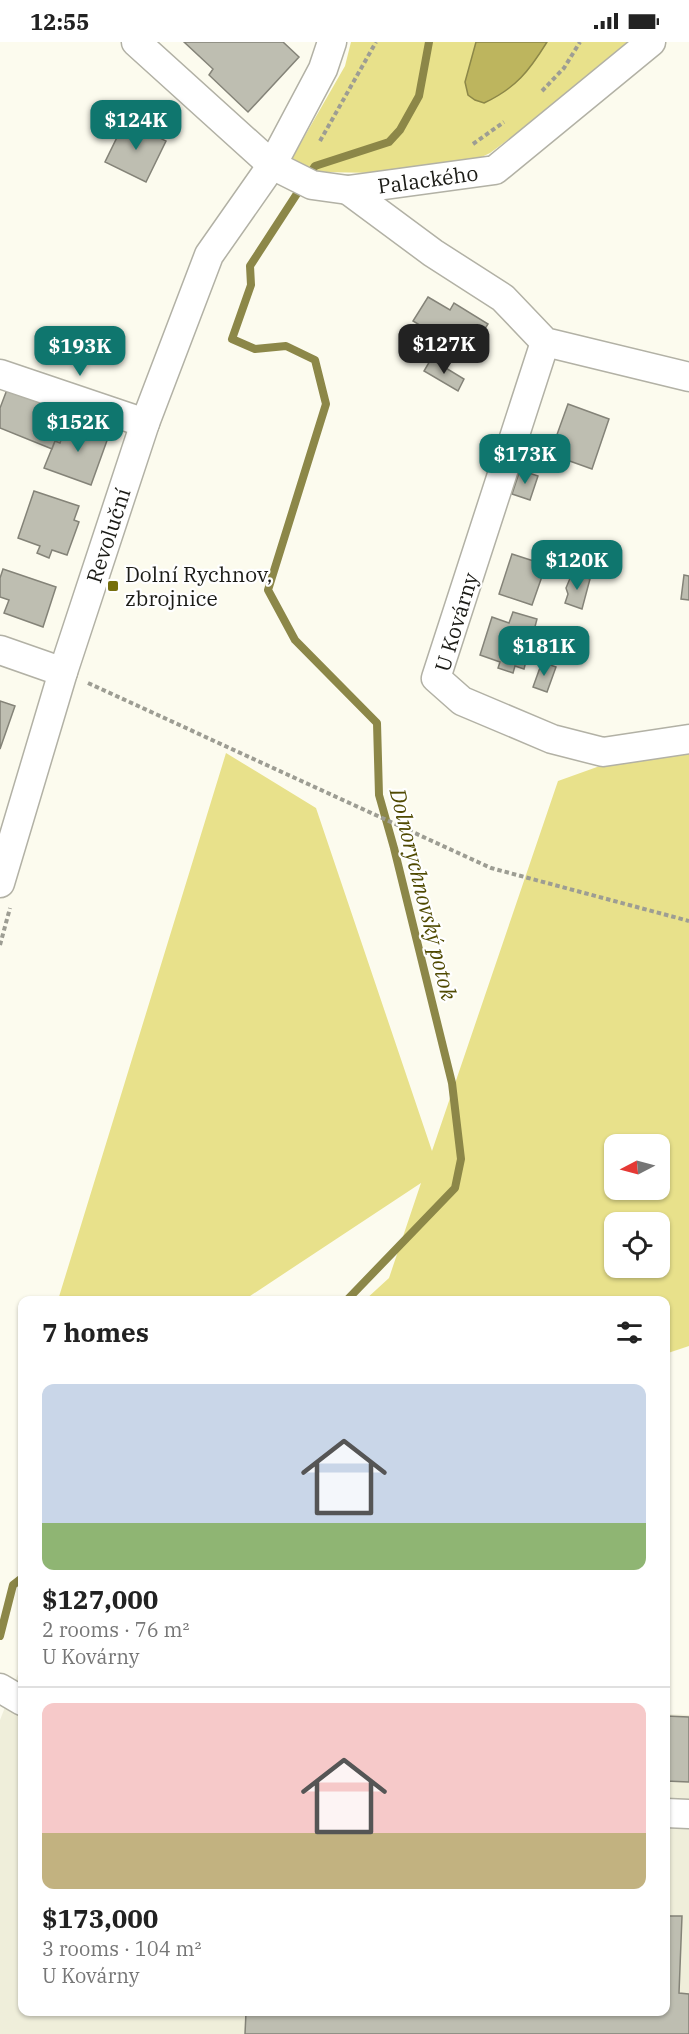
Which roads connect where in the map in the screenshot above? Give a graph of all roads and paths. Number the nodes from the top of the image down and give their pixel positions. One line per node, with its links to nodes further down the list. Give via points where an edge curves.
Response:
1 (136, 42): 8 (street)
2 (332, 42): 8 (street, Revoluční)
3 (580, 42): 5 (path, via 564,68)
4 (651, 42): 9 (street, Palackého, via 495,170)
5 (536, 97)
6 (510, 118): 7 (path)
7 (470, 146)
8 (292, 175): 9 (street, Palackého); 13 (street, Revoluční, via 209,255)
9 (348, 190): 10 (street, via 433,253 503,298)
10 (544, 342): 12 (street); 16 (street, U Kovárny, via 436,678 462,701 552,738 603,752)
11 (0, 374): 13 (street)
12 (689, 377)
13 (145, 423): 15 (street, Revoluční)
14 (0, 650): 15 (street)
15 (63, 672): 17 (street, Revoluční); 18 (path, via 491,868)
16 (689, 739)
17 (0, 883)
18 (689, 921)
19 (0, 1688): 20 (street)
20 (18, 1699)
21 (670, 1814): 22 (street)
22 (689, 1814)

